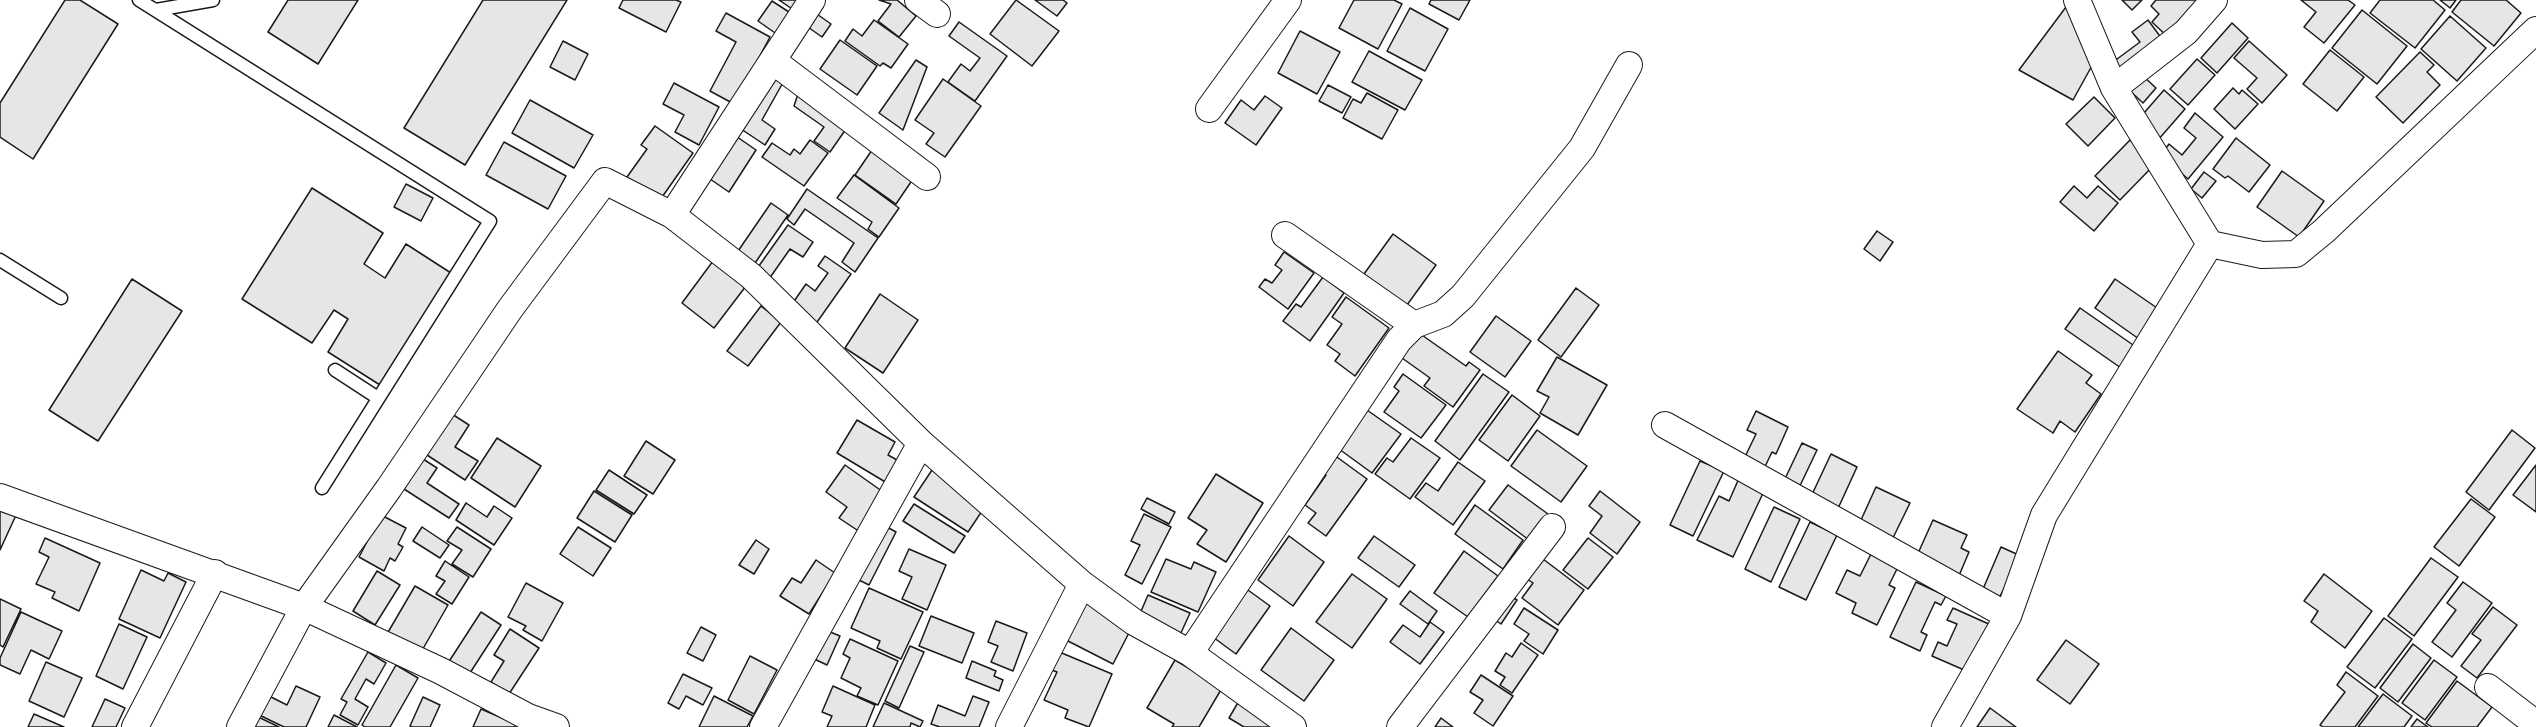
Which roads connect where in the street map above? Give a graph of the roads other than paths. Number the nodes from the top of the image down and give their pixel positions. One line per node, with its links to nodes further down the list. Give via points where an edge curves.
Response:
1 (139, 0): 7 (lane)
2 (213, 0): 7 (lane)
3 (812, 0): 9 (street)
4 (1288, 0): 12 (street)
5 (2077, 0): 11 (street)
6 (2214, 0): 11 (street, via 2186,32)
7 (156, 10): 21 (lane, via 490,221)
8 (2536, 30): 16 (street, via 2296,254 2262,255)
9 (772, 61): 13 (street); 14 (street)
10 (1629, 65): 19 (street, via 1582,148 1463,296 1443,314)
11 (2114, 88): 16 (street)
12 (1209, 110)
13 (927, 177)
14 (672, 215): 23 (street, via 751,276); 29 (street, via 606,181 510,309)
15 (1285, 235): 19 (street)
16 (2210, 244): 30 (street, via 2044,515)
17 (0, 260): 18 (lane)
18 (62, 298)
19 (1414, 325): 31 (street, via 1399,340)
20 (335, 370): 21 (lane)
21 (378, 398): 24 (lane)
22 (1665, 425): 30 (street)
23 (921, 443): 28 (street); 37 (street)
24 (322, 488)
25 (0, 497): 27 (street)
26 (1552, 526): 40 (street)
27 (215, 573): 29 (street); 34 (street)
28 (1082, 584): 31 (street, via 1134,622); 38 (street)
29 (304, 607): 35 (street); 36 (street, via 528,717)
30 (2008, 616): 41 (street)
31 (1190, 653): 39 (street)
32 (2488, 687): 33 (street)
33 (2536, 724)
34 (135, 727)
35 (240, 727)
36 (556, 727)
37 (763, 727)
38 (1009, 727)
39 (1293, 727)
40 (1400, 727)
41 (1945, 727)

